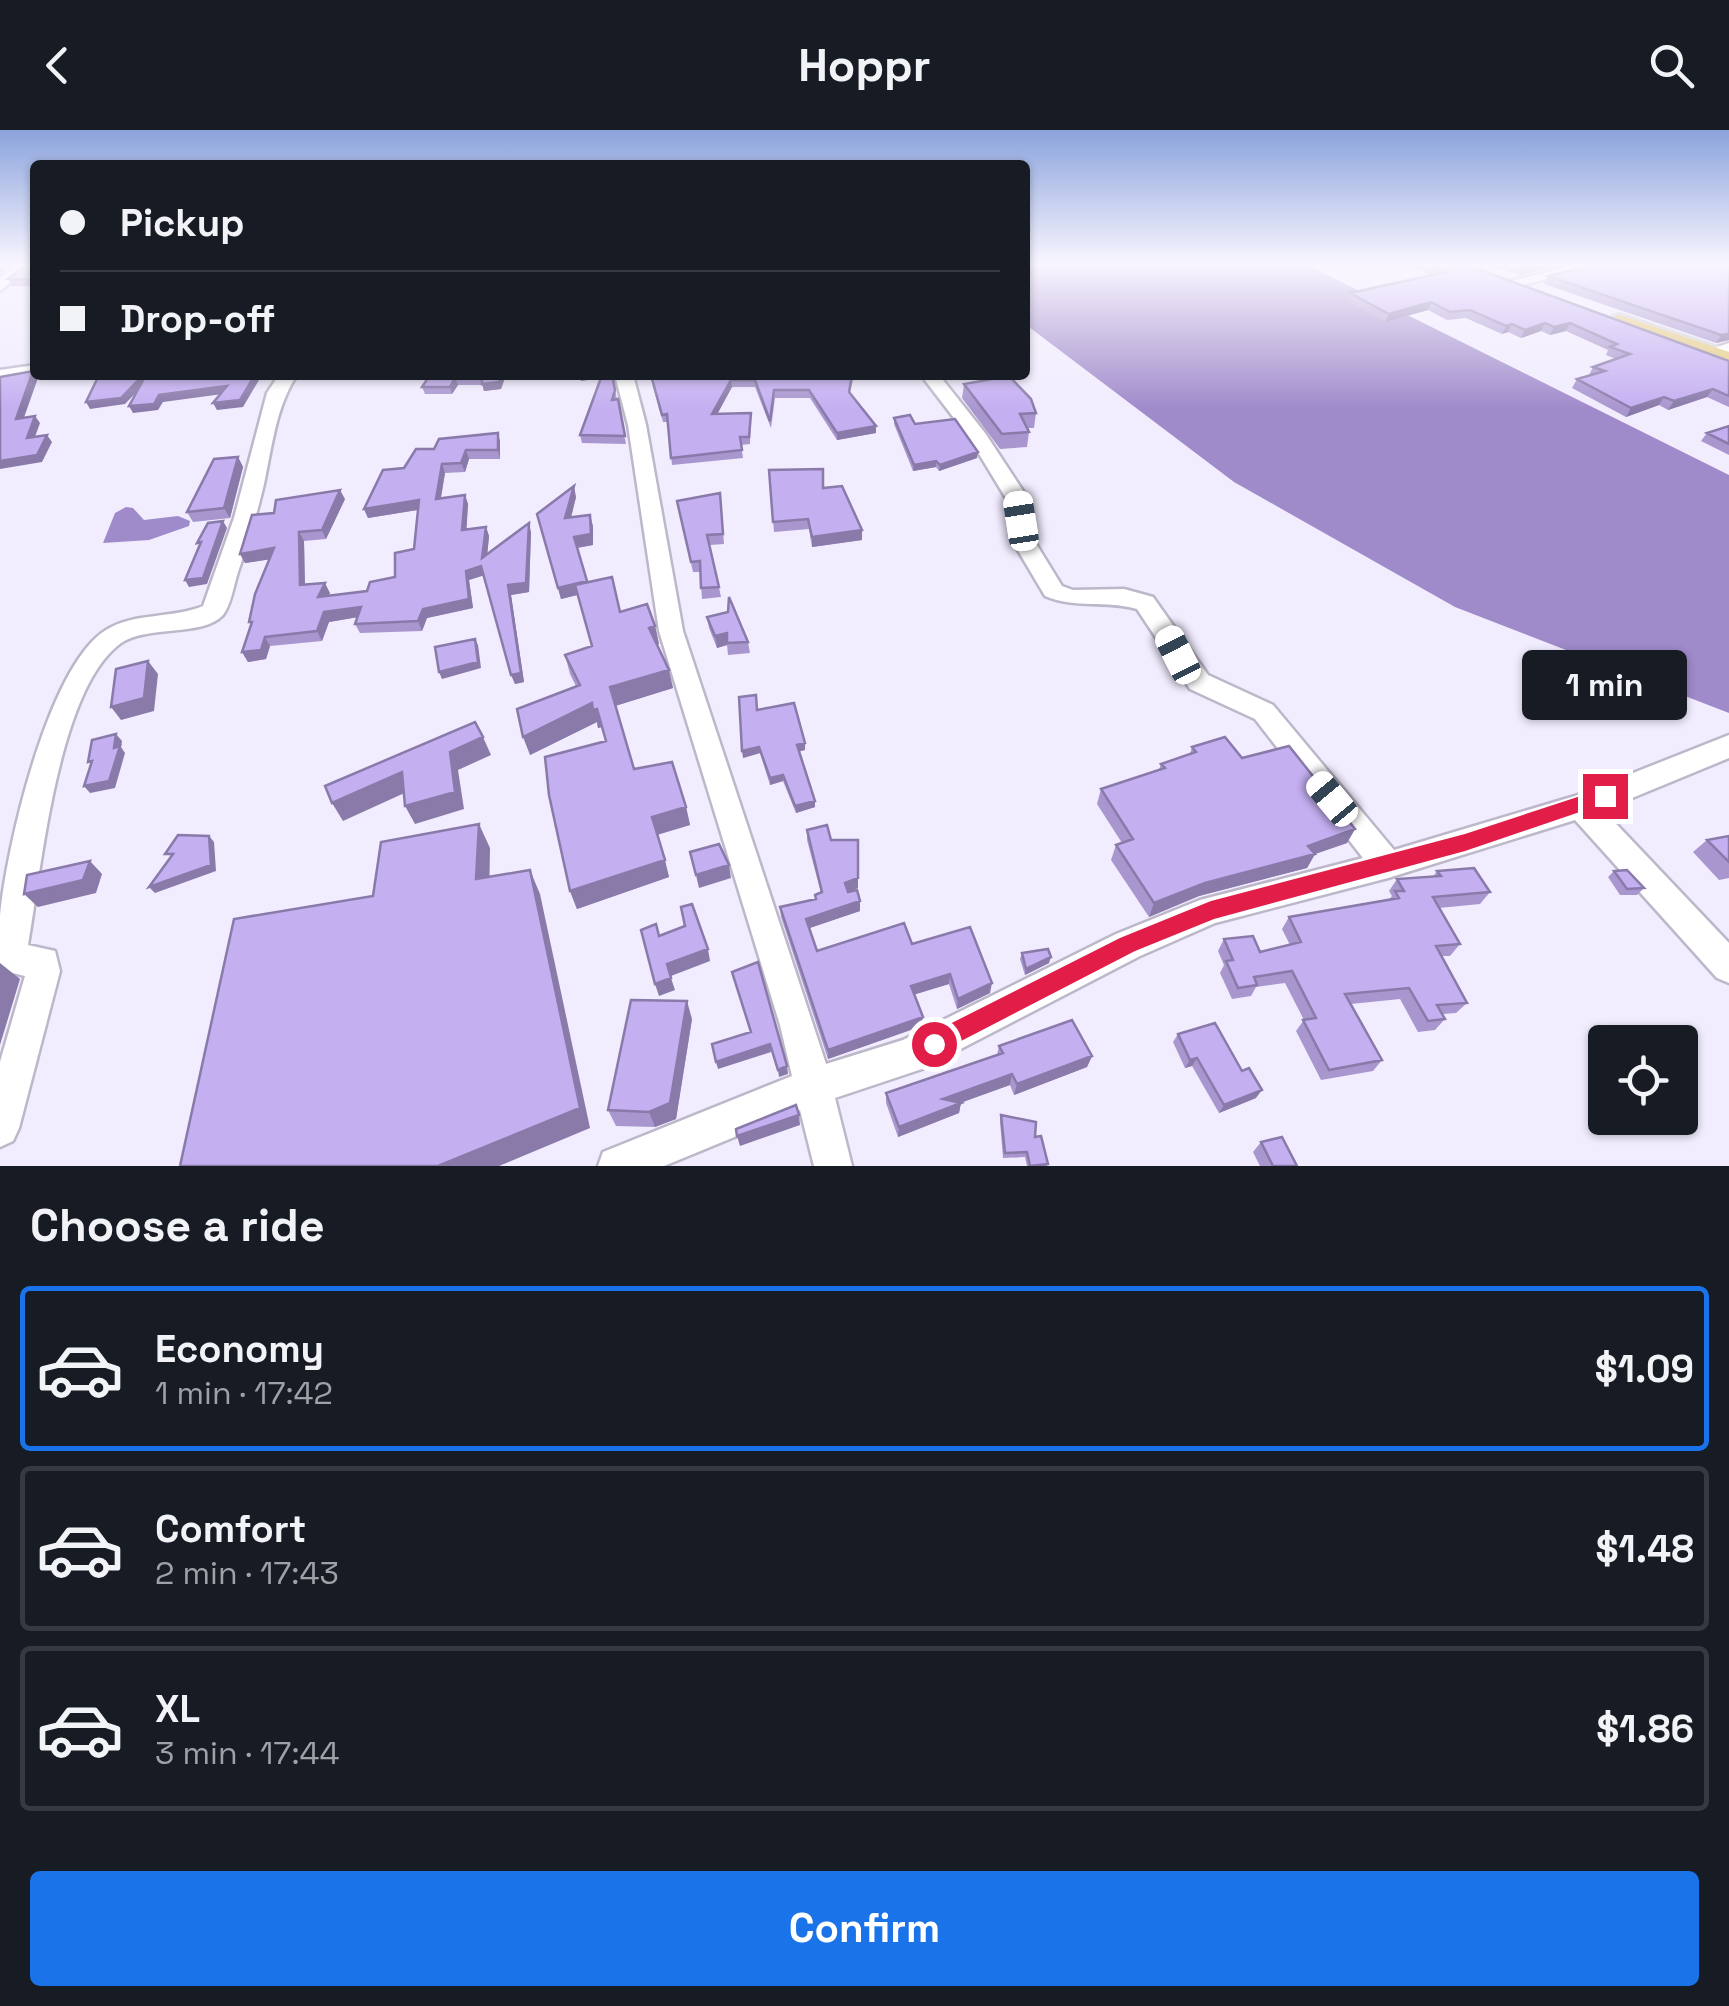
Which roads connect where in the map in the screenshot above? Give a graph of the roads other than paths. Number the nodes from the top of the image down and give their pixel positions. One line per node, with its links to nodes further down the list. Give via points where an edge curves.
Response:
1 (1601, 314): 2 (main road)
2 (1722, 353)
3 (30, 371): 4 (street)
4 (0, 375)
5 (285, 380): 13 (street, via 213,611 128,628 96,651 77,683 30,828 8,956 43,962 43,971)
6 (625, 380): 12 (street, via 671,631)
7 (934, 380): 10 (street, via 1018,500 1024,542 1053,591 1145,603 1199,682 1264,712)
8 (1729, 746): 9 (street)
9 (1593, 801): 10 (street); 11 (street)
10 (1388, 865): 12 (street, via 1211,910 1128,944 908,1056)
11 (1729, 967)
12 (812, 1087): 14 (street); 15 (street)
13 (0, 1128)
14 (617, 1166)
15 (833, 1166)

